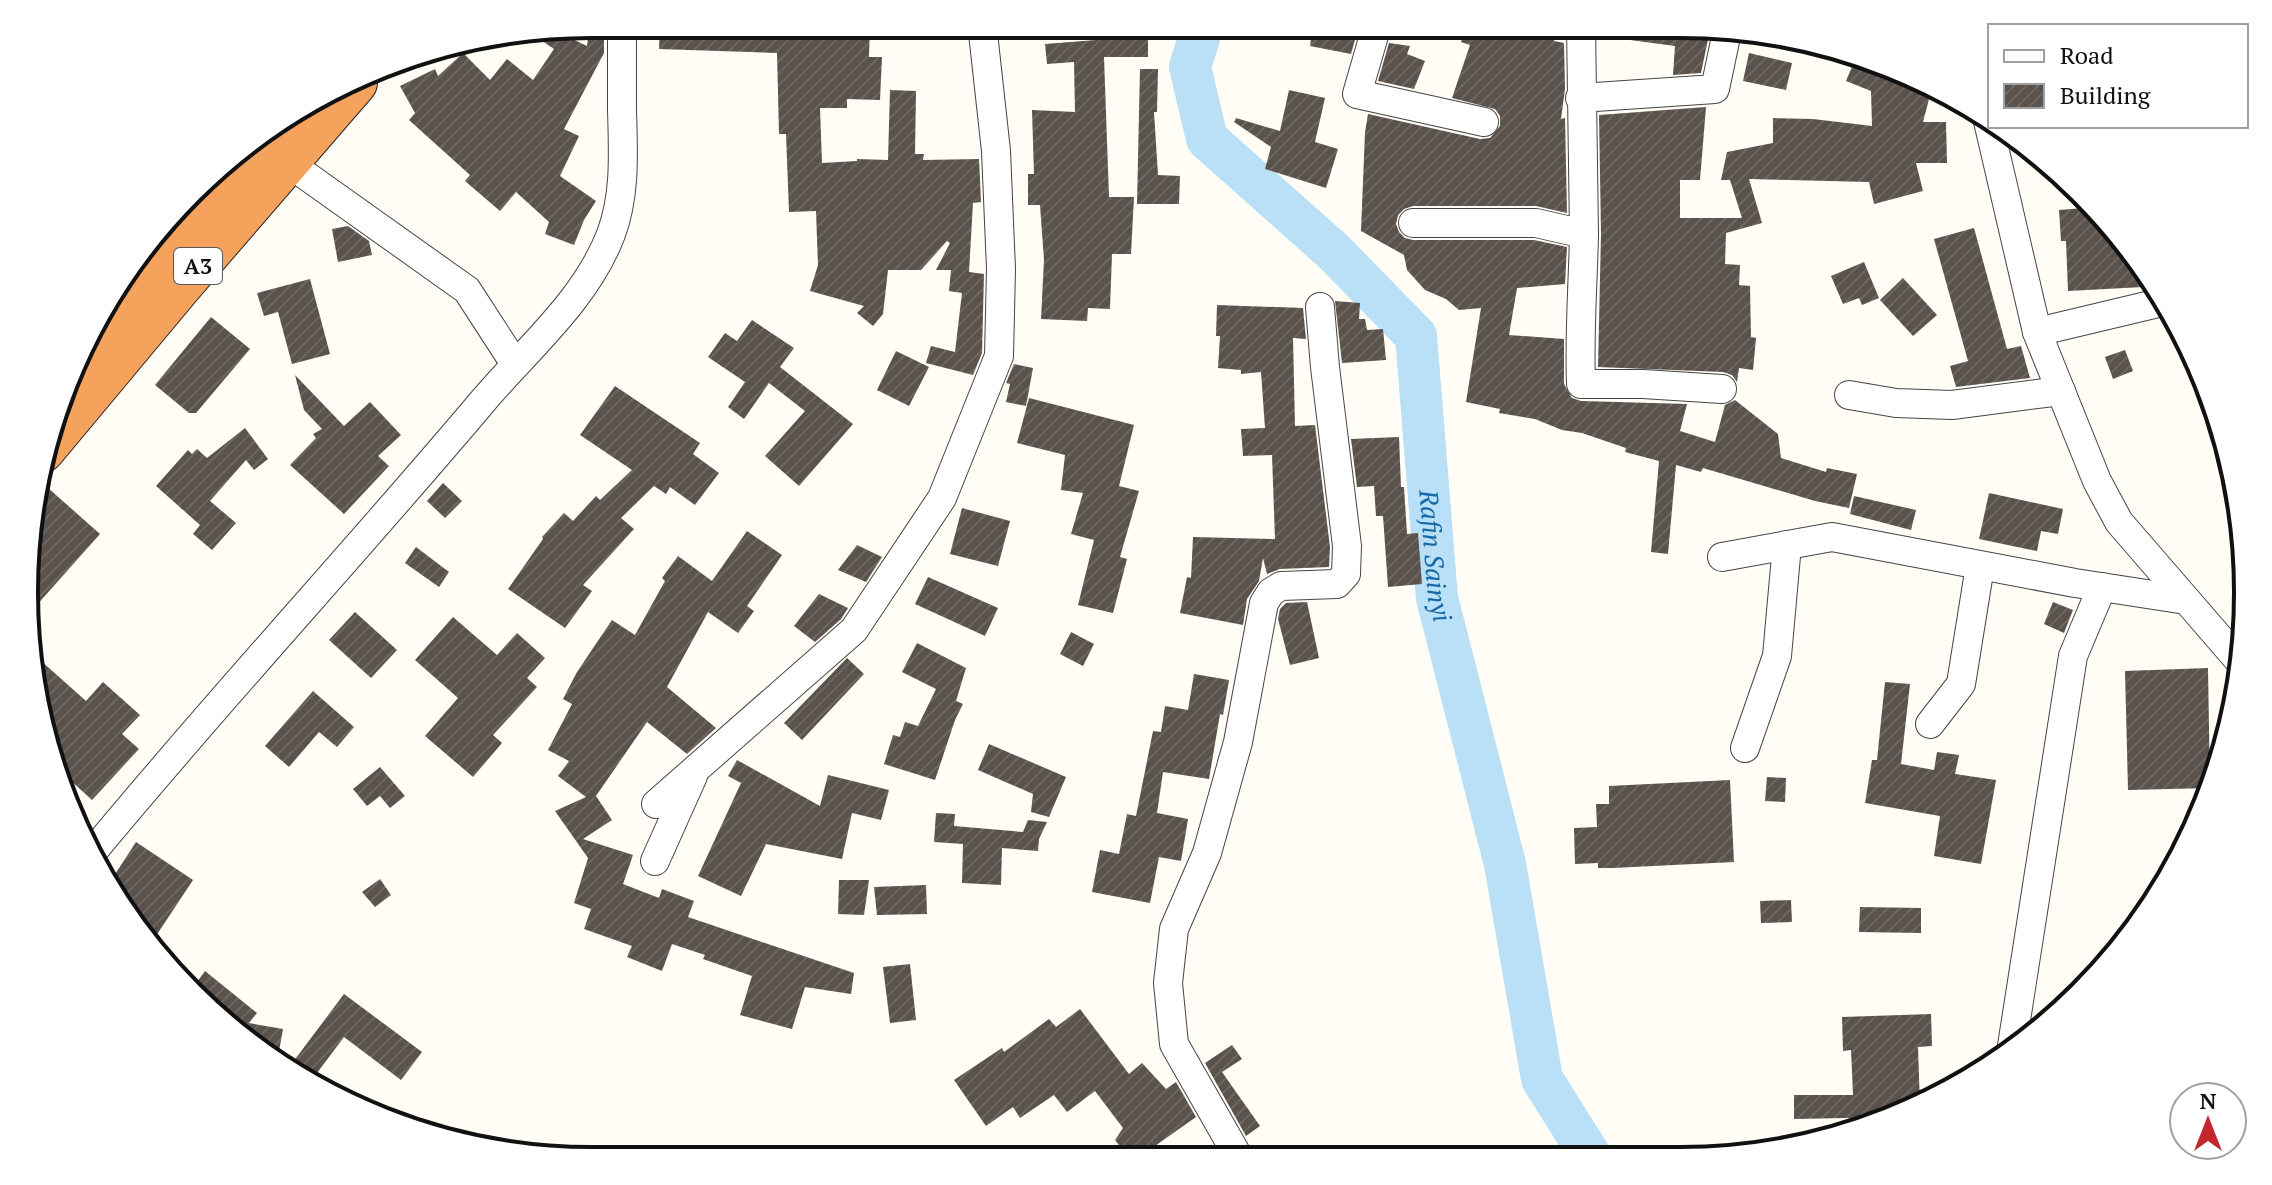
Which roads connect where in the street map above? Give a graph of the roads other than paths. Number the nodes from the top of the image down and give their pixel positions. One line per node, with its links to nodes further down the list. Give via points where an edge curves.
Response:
1 (622, 38): 18 (street, via 623,173 612,232 575,297)
2 (984, 38): 31 (street, via 996,151 999,356 942,498 854,630)
3 (1373, 38): 8 (street, via 1357,94)
4 (1581, 38): 6 (street)
5 (1725, 40): 6 (street, via 1715,89)
6 (1580, 98): 12 (street)
7 (332, 103): 10 (highway, A3)
8 (1484, 122)
9 (1991, 133): 16 (street)
10 (285, 142): 13 (highway, A3); 18 (street, via 467,290)
11 (1413, 223): 12 (street, via 1536,223)
12 (1584, 234): 19 (street, via 1581,384)
13 (162, 267): 17 (highway, A3); 22 (highway, A3)
14 (2153, 304): 16 (street)
15 (1320, 307): 36 (street, via 1346,574 1337,584 1281,586 1264,603 1238,742 1207,853 1174,929 1174,1044)
16 (2037, 332): 20 (street)
17 (102, 335)
18 (515, 364): 33 (street)
19 (1722, 389)
20 (2061, 391): 21 (street, via 1952,405); 27 (street, via 2119,522)
21 (1849, 395)
22 (67, 414)
23 (1787, 545): 24 (street); 25 (street, via 1832,537); 30 (street, via 1777,656)
24 (1722, 557)
25 (1980, 566): 26 (street); 29 (street, via 1961,684)
26 (2102, 587): 27 (street); 35 (street, via 2073,656)
27 (2186, 600): 28 (street)
28 (2231, 651)
29 (1930, 724)
30 (1745, 748)
31 (695, 772): 32 (street); 34 (street)
32 (656, 804)
33 (99, 845)
34 (655, 861)
35 (2014, 1034)
36 (1233, 1147)

